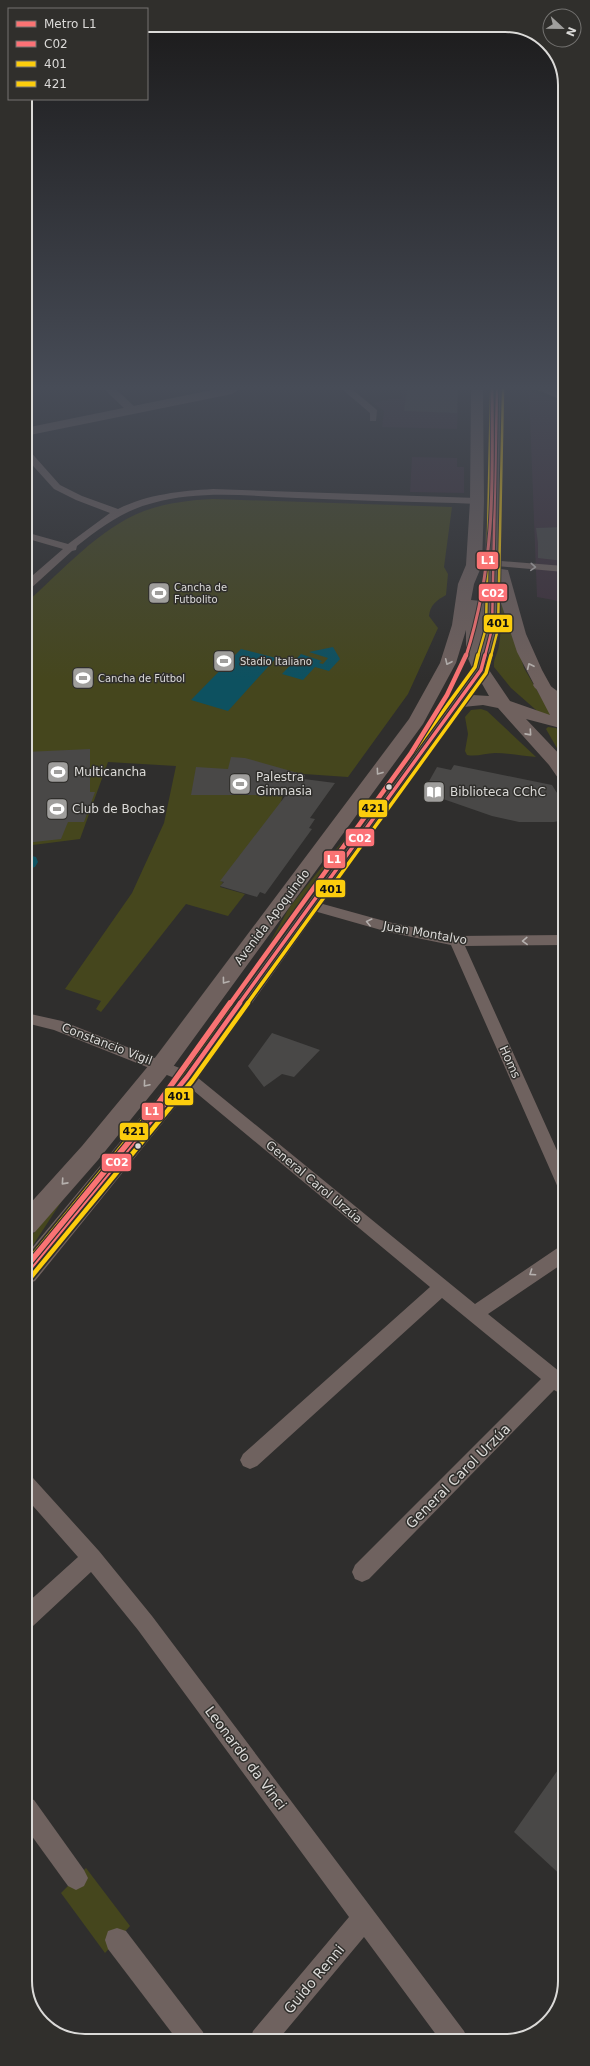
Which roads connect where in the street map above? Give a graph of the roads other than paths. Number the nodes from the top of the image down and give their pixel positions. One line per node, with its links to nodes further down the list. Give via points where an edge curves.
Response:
1 (56, 486): 5 (street)
2 (477, 486): 4 (main road, Avenida Apoquindo)
3 (495, 486): 7 (main road, Avenida Apoquindo)
4 (477, 502): 5 (street, via 204,492 158,498); 10 (main road, Avenida Apoquindo)
5 (119, 513): 8 (street, via 94,529)
6 (32, 537): 8 (street)
7 (495, 543): 9 (main road); 13 (main road, Avenida Apoquindo, via 492,629)
8 (72, 548): 12 (street)
9 (502, 564): 11 (street, one-way to 11); 14 (main road, one-way to 9, via 513,624)
10 (474, 565): 13 (main road, via 474,654); 25 (main road, Avenida Apoquindo, one-way to 25, via 466,584 460,625 448,663 417,720)
11 (558, 569)
12 (32, 582)
13 (481, 670): 16 (main road, Avenida Apoquindo); 17 (main road)
14 (540, 685): 15 (street); 18 (main road)
15 (558, 698)
16 (456, 703): 17 (main road, via 475,700); 21 (main road, Avenida Apoquindo)
17 (503, 704): 19 (main road, via 543,720); 20 (main road, one-way to 20)
18 (558, 714)
19 (558, 723)
20 (558, 764)
21 (312, 906): 22 (street, Juan Montalvo, one-way to 21, via 388,927); 26 (main road, Avenida Apoquindo)
22 (456, 940): 23 (street, Juan Montalvo, one-way to 22); 27 (street, Homs)
23 (558, 940)
24 (32, 1019): 25 (street, Constancio Vigil, via 57,1025)
25 (162, 1065): 26 (street, Constancio Vigil); 28 (main road, Avenida Apoquindo, one-way to 28, via 90,1153)
26 (187, 1077): 30 (main road, Avenida Apoquindo); 31 (street, General Carol Urzúa)
27 (558, 1170)
28 (32, 1218)
29 (558, 1256): 32 (street, one-way to 32)
30 (32, 1266)
31 (442, 1287): 32 (street, General Carol Urzúa); 35 (street)
32 (474, 1314): 33 (street, General Carol Urzúa)
33 (558, 1383)
34 (558, 1385): 38 (street, General Carol Urzúa)
35 (250, 1460)
36 (32, 1491): 37 (street, Leonardo da Vinci)
37 (92, 1558): 39 (street); 42 (street, Leonardo da Vinci, via 145,1622)
38 (362, 1572)
39 (32, 1612)
40 (32, 1816): 41 (street)
41 (76, 1878)
42 (365, 1917): 45 (street, Guido Renni); 46 (street, Leonardo da Vinci)
43 (117, 1940): 44 (street)
44 (189, 2034)
45 (267, 2034)
46 (451, 2034)

